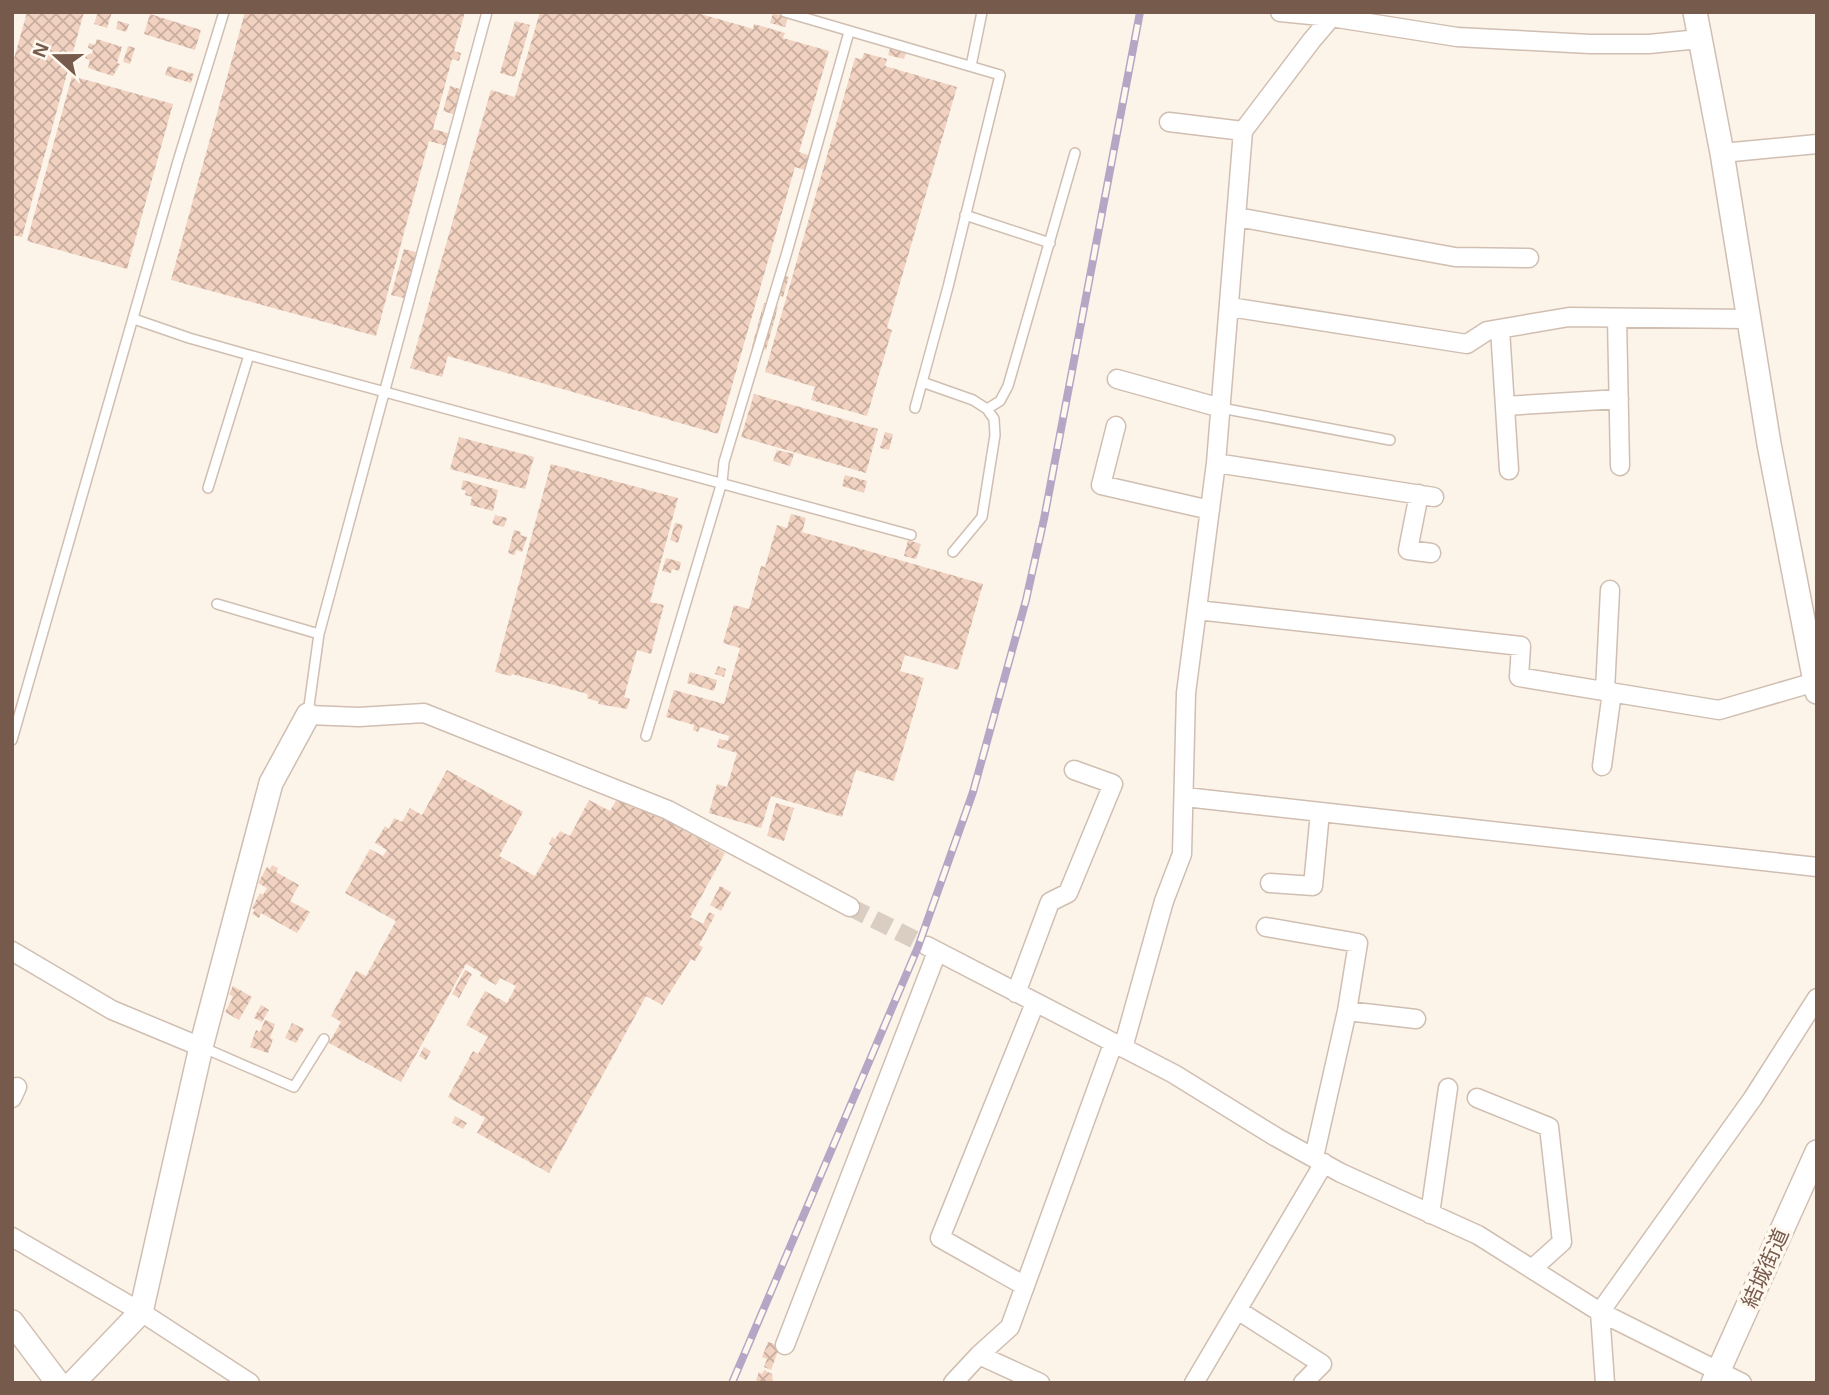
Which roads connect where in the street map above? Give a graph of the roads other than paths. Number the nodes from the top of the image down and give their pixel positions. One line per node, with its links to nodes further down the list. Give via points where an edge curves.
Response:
1 (224, 12): 23 (lane)
2 (487, 12): 28 (lane)
3 (785, 12): 8 (lane)
4 (982, 12): 10 (lane)
5 (1280, 12): 7 (street)
6 (1695, 12): 9 (street)
7 (1333, 15): 9 (street, via 1457,37 1590,44); 12 (street)
8 (849, 32): 10 (lane); 39 (lane, via 724,462)
9 (1699, 39): 15 (street)
10 (971, 66): 16 (lane, via 1000,75)
11 (1169, 122): 12 (street)
12 (1243, 131): 17 (street)
13 (1817, 144): 15 (street)
14 (1075, 153): 18 (lane)
15 (1721, 153): 22 (street)
16 (965, 215): 18 (lane); 27 (lane)
17 (1237, 216): 19 (street, via 1455,257); 20 (street)
18 (1050, 243): 33 (lane, via 1008,386 1000,401)
19 (1529, 258)
20 (1230, 307): 24 (street, via 1467,344 1487,331); 32 (street)
21 (1617, 318): 22 (street); 24 (street, via 1569,317); 29 (street)
22 (1747, 318): 49 (street)
23 (134, 319): 25 (lane); 53 (lane)
24 (1500, 329): 30 (street)
25 (249, 355): 28 (lane); 40 (lane)
26 (1117, 379): 32 (street)
27 (922, 382): 31 (lane); 33 (lane)
28 (386, 391): 39 (lane); 48 (lane)
29 (1619, 399): 30 (street); 37 (street)
30 (1505, 406): 38 (street)
31 (915, 408)
32 (1221, 408): 35 (lane); 36 (street)
33 (987, 409): 43 (lane, via 995,435 982,517)
34 (1116, 426): 41 (street, via 1101,485)
35 (1390, 440)
36 (1216, 463): 41 (street); 44 (street, via 1426,495 1408,550)
37 (1620, 466)
38 (1509, 470)
39 (722, 482): 42 (lane); 52 (lane)
40 (208, 488)
41 (1210, 510): 47 (street)
42 (911, 535)
43 (953, 552)
44 (1431, 553)
45 (1610, 590): 50 (street)
46 (217, 604): 48 (lane)
47 (1197, 610): 50 (street, via 1521,646 1519,677); 56 (street, via 1186,692)
48 (319, 634): 51 (lane)
49 (1816, 687): 50 (street, via 1720,710)
50 (1608, 691): 54 (street)
51 (308, 715): 60 (street, via 424,713 668,810); 70 (street, via 271,783)
52 (646, 736)
53 (12, 740)
54 (1602, 766)
55 (1074, 770): 63 (street, via 1113,784 1068,893 1050,902)
56 (1185, 797): 57 (street); 69 (street, via 1182,854)
57 (1320, 812): 58 (street); 59 (street, via 1312,886)
58 (1817, 867)
59 (1270, 883)
60 (850, 907)
61 (1266, 927): 66 (street, via 1358,943)
62 (12, 951): 70 (street, via 112,1010)
63 (1016, 993): 65 (street); 83 (street, via 932,949)
64 (1817, 998): 81 (street, via 1753,1098)
65 (1035, 1003): 69 (street); 78 (street, via 940,1238)
66 (1347, 1011): 67 (street); 74 (street)
67 (1416, 1019)
68 (324, 1039): 70 (lane, via 294,1087)
69 (1118, 1046): 74 (street); 78 (street)
70 (201, 1047): 80 (street)
71 (1448, 1088): 75 (street)
72 (1477, 1098): 77 (street, via 1549,1127 1562,1242)
73 (1817, 1152): 85 (street, 結城街道)
74 (1319, 1160): 75 (street); 79 (street)
75 (1430, 1214): 77 (street, via 1478,1235)
76 (12, 1237): 80 (street)
77 (1532, 1269): 81 (street)
78 (1025, 1286): 84 (street, via 1010,1327)
79 (1239, 1311): 90 (street); 91 (street, via 1322,1364)
80 (141, 1312): 86 (street); 87 (street)
81 (1600, 1312): 85 (street); 92 (street)
82 (12, 1322): 86 (street)
83 (785, 1345)
84 (979, 1355): 88 (street); 89 (street)
85 (1716, 1377): 93 (street)
86 (58, 1382)
87 (250, 1383)
88 (953, 1383)
89 (1040, 1383)
90 (1194, 1383)
91 (1303, 1383)
92 (1605, 1383)
93 (1742, 1383)

